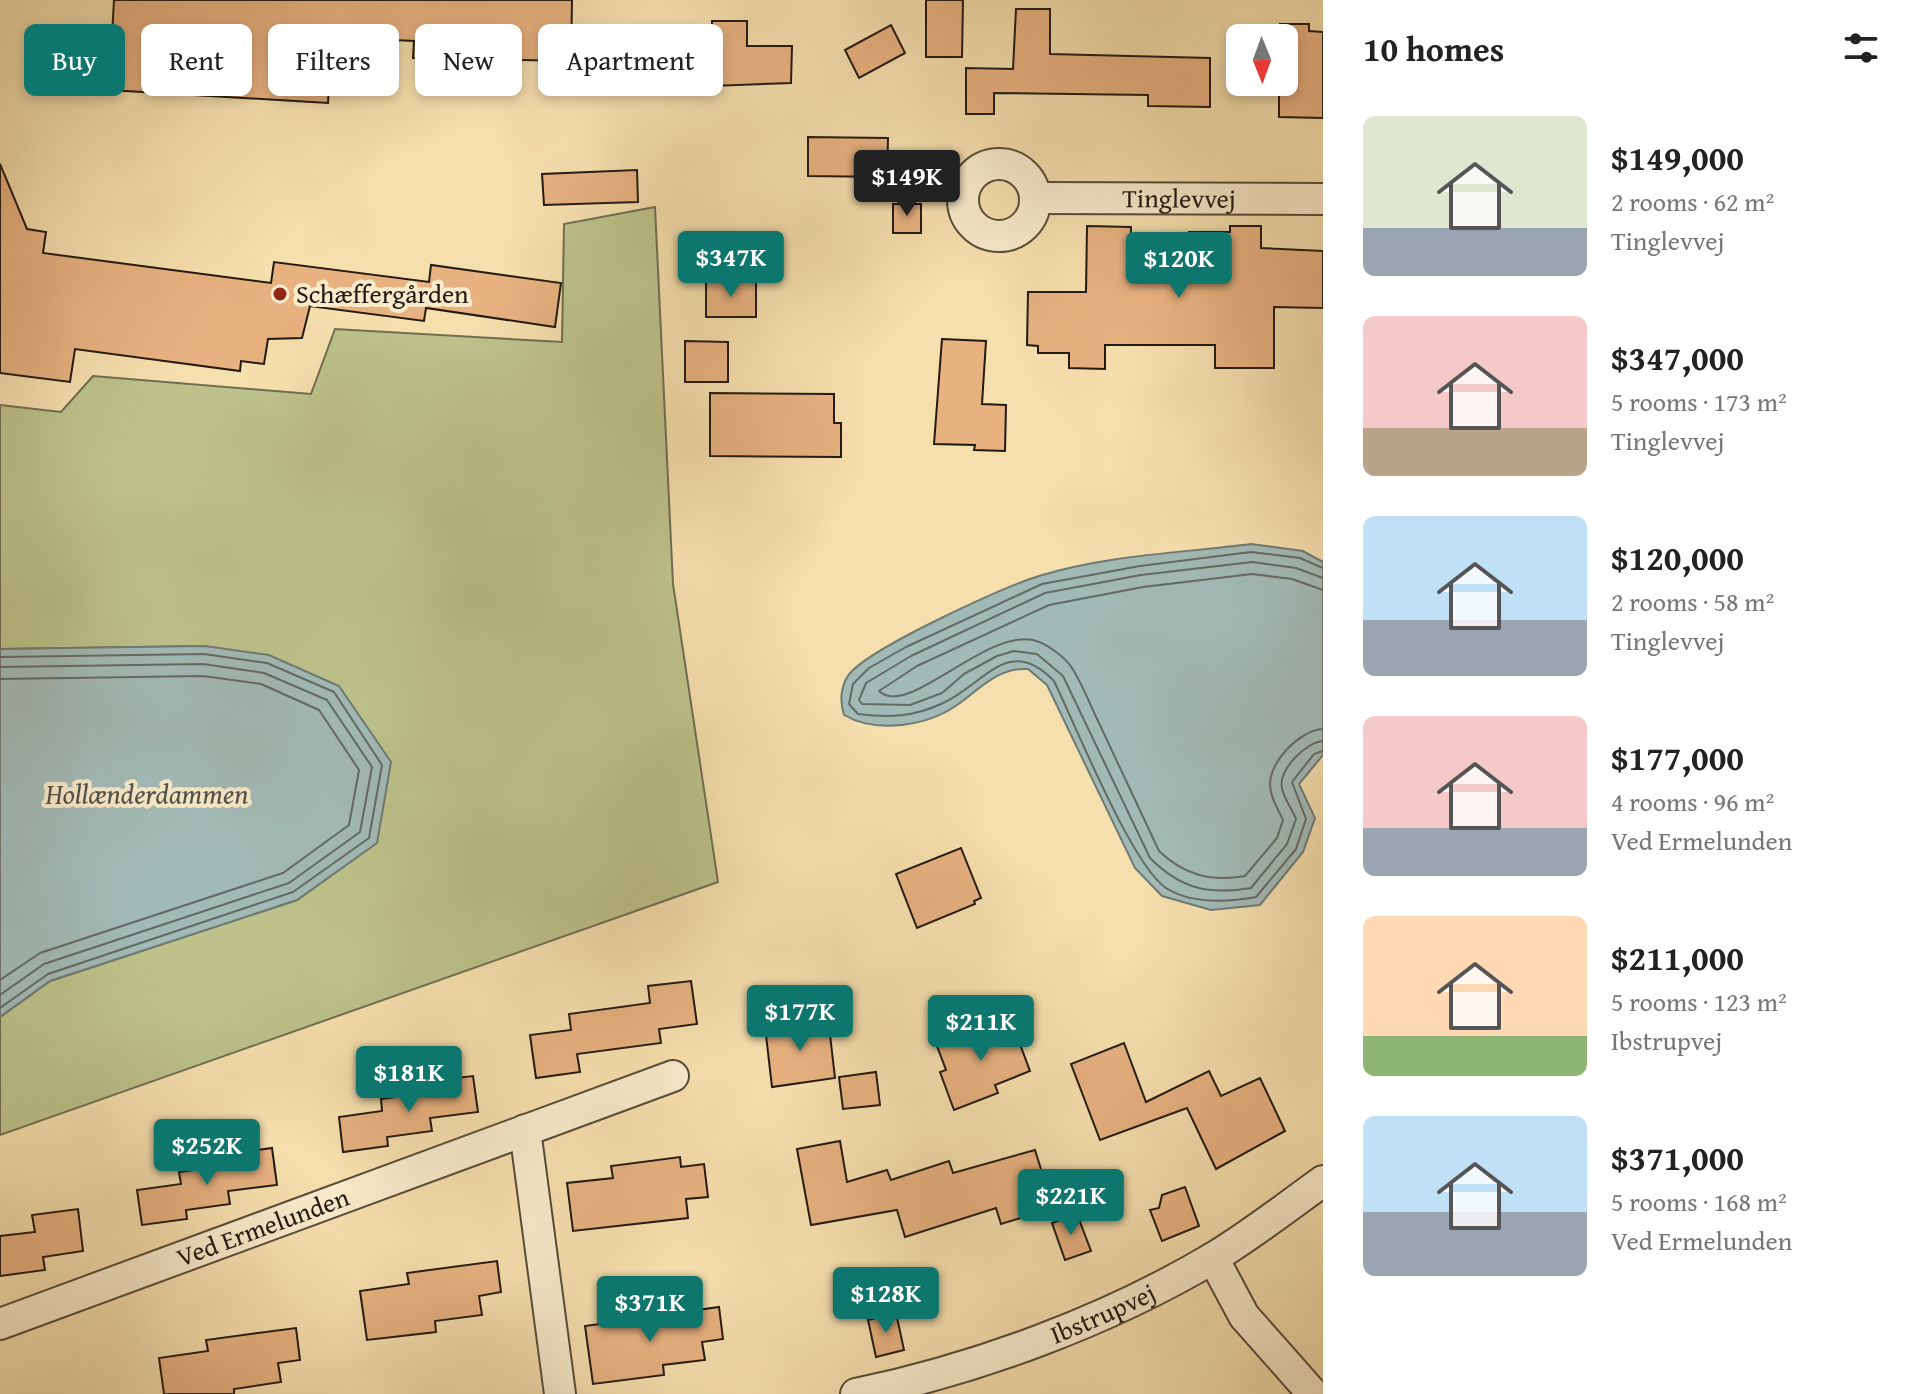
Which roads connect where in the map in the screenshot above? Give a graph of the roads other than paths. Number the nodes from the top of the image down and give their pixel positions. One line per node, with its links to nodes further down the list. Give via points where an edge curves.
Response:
1 (1035, 198): 2 (street, Tinglevvej)
2 (1323, 199)
3 (673, 1076): 4 (street, Ved Ermelunden)
4 (525, 1130): 7 (street, Ved Ermelunden); 9 (street)
5 (1323, 1181): 6 (street, Ibstrupvej)
6 (1213, 1258): 8 (street, Ibstrupvej, via 1081,1324 975,1364); 10 (street, via 1244,1316)
7 (0, 1324)
8 (873, 1392)
9 (560, 1394)
10 (1313, 1394)

